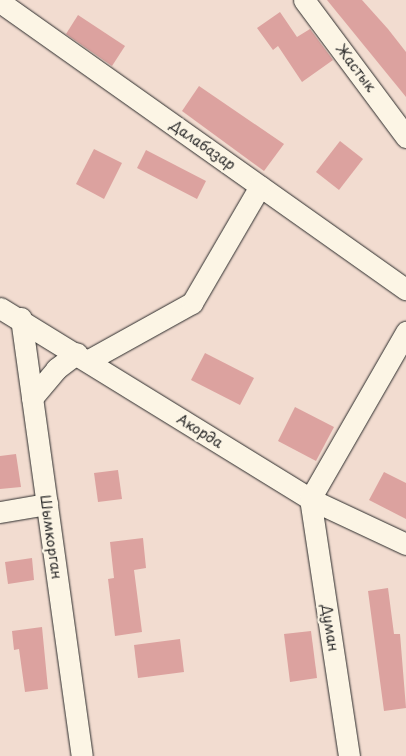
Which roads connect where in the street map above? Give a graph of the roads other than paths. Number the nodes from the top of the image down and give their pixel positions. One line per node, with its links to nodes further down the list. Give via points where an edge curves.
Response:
1 (304, 0): 3 (street, Жастык)
2 (0, 2): 4 (street, Далабазар)
3 (406, 137)
4 (260, 186): 5 (street, Далабазар); 9 (street, via 192,303)
5 (406, 289)
6 (0, 308): 7 (street, Акорда)
7 (21, 318): 9 (street, Акорда); 10 (street, Шымкорган)
8 (406, 332): 11 (street)
9 (83, 357): 10 (street, via 56,369); 11 (street, Акорда)
10 (32, 398): 12 (street, Шымкорган)
11 (310, 499): 14 (street, Акорда); 16 (street, Думан)
12 (47, 504): 13 (street); 15 (street, Шымкорган)
13 (0, 512)
14 (406, 544)
15 (82, 756)
16 (350, 756)

